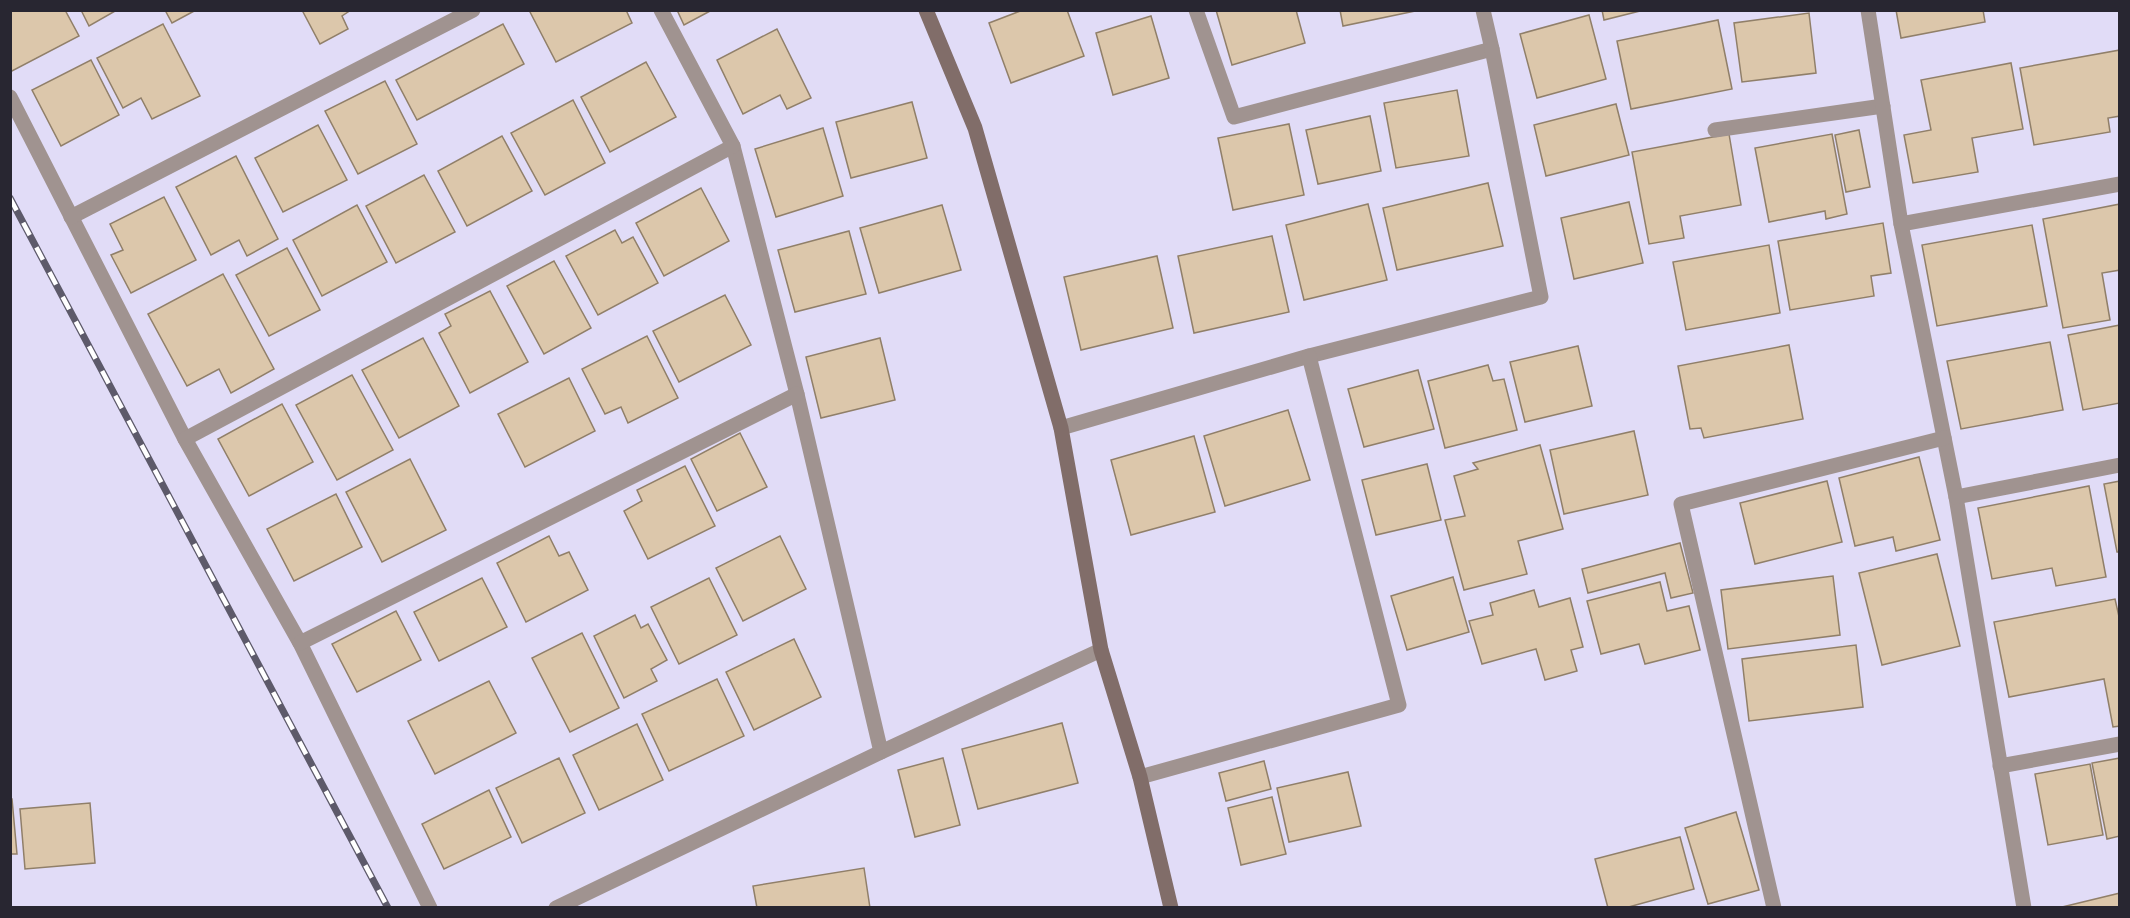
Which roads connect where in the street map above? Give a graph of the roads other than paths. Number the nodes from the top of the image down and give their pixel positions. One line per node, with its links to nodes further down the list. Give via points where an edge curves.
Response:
1 (473, 10): 13 (street)
2 (661, 10): 11 (street)
3 (926, 10): 17 (street, via 975,128)
4 (1196, 10): 7 (street, via 1234,117)
5 (1482, 10): 7 (street)
6 (1868, 10): 9 (street)
7 (1492, 49): 15 (street, via 1541,297)
8 (10, 97): 13 (street)
9 (1883, 106): 10 (street); 14 (street)
10 (1714, 130)
11 (734, 146): 16 (street); 19 (street)
12 (2120, 184): 14 (street)
13 (71, 217): 19 (street)
14 (1901, 224): 18 (street)
15 (1310, 356): 17 (street); 27 (street, via 1399,705)
16 (797, 394): 22 (street); 25 (street)
17 (1060, 428): 23 (street)
18 (1944, 438): 21 (street); 31 (street, via 1681,504)
19 (185, 440): 22 (street)
20 (2120, 465): 21 (street)
21 (1956, 497): 26 (street)
22 (300, 643): 28 (street)
23 (1101, 650): 25 (street); 27 (street)
24 (2120, 744): 26 (street)
25 (881, 752): 29 (street)
26 (2000, 766): 32 (street)
27 (1140, 777): 30 (street)
28 (430, 908)
29 (556, 908)
30 (1171, 908)
31 (1774, 908)
32 (2024, 908)

